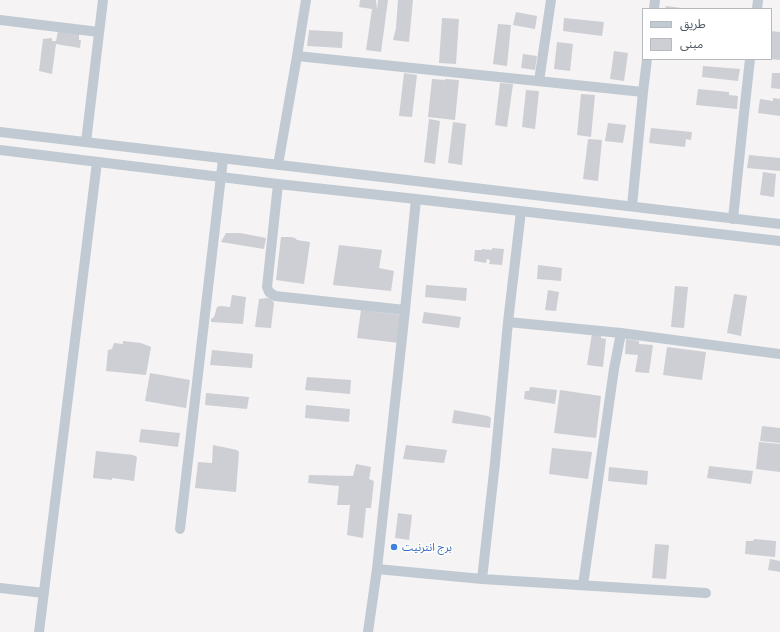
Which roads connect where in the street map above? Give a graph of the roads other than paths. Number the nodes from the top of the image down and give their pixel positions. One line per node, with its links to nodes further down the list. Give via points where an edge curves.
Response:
1 (103, 0): 5 (street)
2 (306, 0): 6 (street)
3 (551, 0): 9 (street)
4 (0, 20): 5 (street)
5 (99, 32): 12 (street)
6 (297, 56): 9 (street); 16 (street)
7 (648, 60): 10 (street)
8 (750, 60): 22 (street)
9 (539, 81): 10 (street)
10 (643, 92): 20 (street)
11 (0, 132): 12 (street)
12 (86, 142): 14 (street)
13 (0, 150): 15 (street)
14 (223, 159): 16 (street); 17 (street)
15 (97, 162): 17 (street); 34 (street)
16 (278, 165): 20 (street)
17 (220, 177): 18 (street); 29 (street)
18 (278, 184): 19 (street); 25 (street, via 267,287 270,292 275,296)
19 (416, 199): 21 (street); 25 (street)
20 (632, 206): 22 (street)
21 (521, 211): 24 (street); 26 (street)
22 (733, 219): 23 (street)
23 (780, 224)
24 (780, 240)
25 (405, 310): 30 (street)
26 (508, 322): 27 (street); 31 (street)
27 (622, 333): 28 (street); 32 (street, via 614,369)
28 (780, 354)
29 (180, 529)
30 (377, 569): 31 (street); 37 (street)
31 (482, 579): 32 (street)
32 (584, 585): 35 (street)
33 (0, 588): 34 (street)
34 (44, 593): 36 (street)
35 (706, 593)
36 (39, 632)
37 (368, 632)

